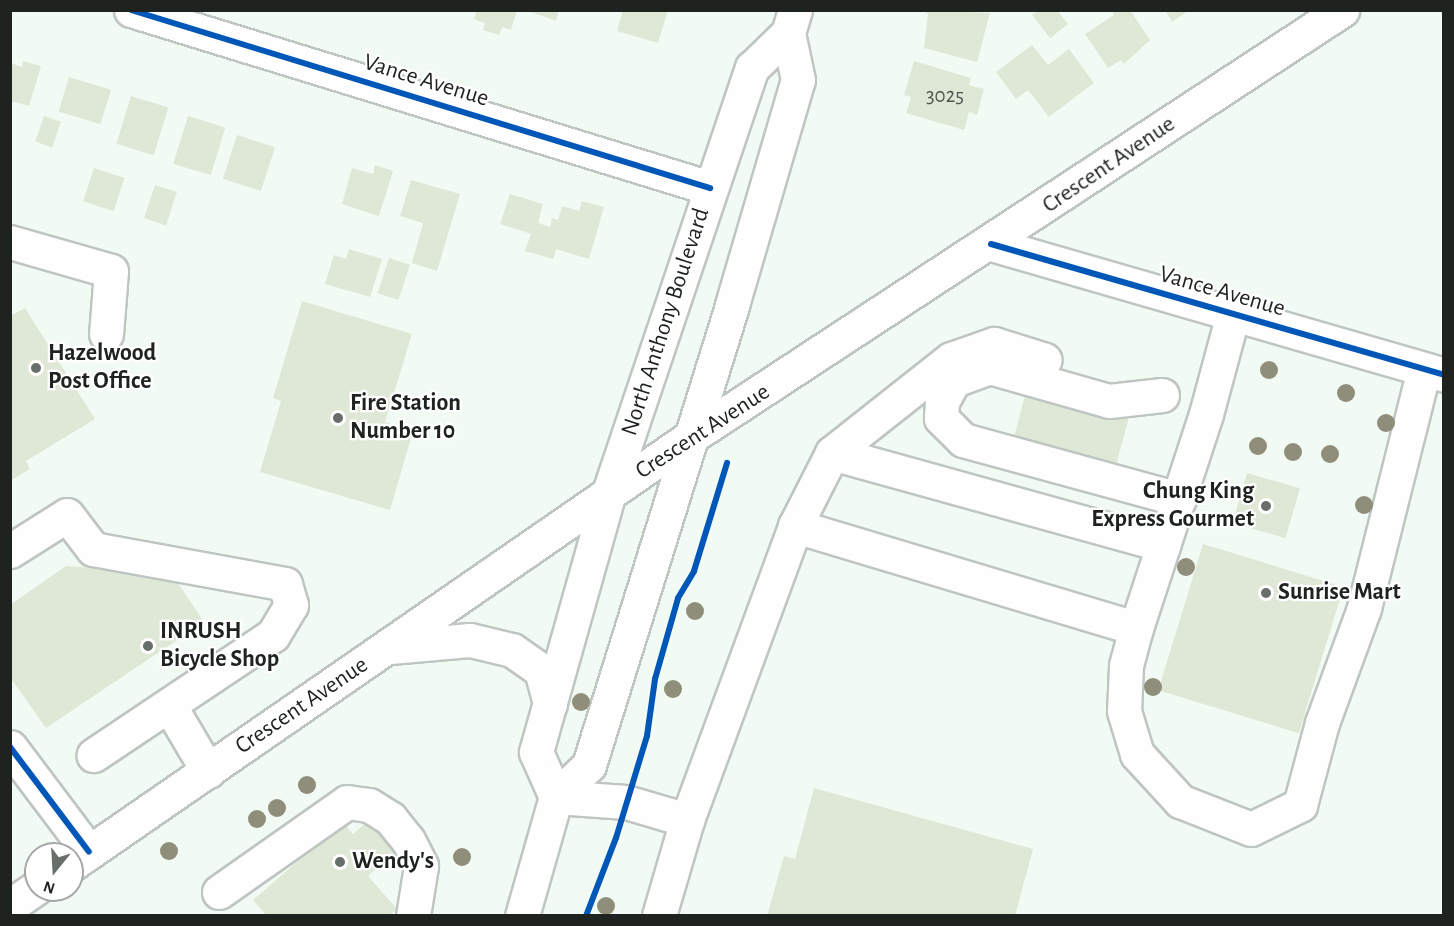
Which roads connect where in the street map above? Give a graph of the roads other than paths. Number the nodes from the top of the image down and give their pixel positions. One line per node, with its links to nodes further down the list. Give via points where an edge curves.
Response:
1 (131, 10): 4 (main road, Vance Avenue)
2 (1342, 10): 6 (main road, Crescent Avenue)
3 (792, 22): 4 (main road, North Anthony Boulevard, via 752,68); 12 (main road, North Anthony Boulevard, via 798,80)
4 (710, 188): 14 (main road, North Anthony Boulevard)
5 (10, 242): 8 (main road, via 111,271)
6 (991, 244): 7 (main road, Vance Avenue); 12 (main road, Crescent Avenue)
7 (1233, 314): 9 (main road, Vance Avenue); 11 (main road)
8 (106, 334)
9 (1434, 372): 19 (main road, via 1364,608 1322,723 1300,806 1251,829 1180,801 1137,754 1124,711 1126,666)
10 (1162, 396): 11 (main road); 13 (main road, via 994,344 951,359); 15 (main road, via 1108,401 990,368 954,380 942,402 941,418 963,440)
11 (1206, 414): 15 (main road)
12 (689, 438): 14 (main road, Crescent Avenue); 26 (main road, North Anthony Boulevard, via 590,765)
13 (831, 453): 16 (main road); 17 (main road)
14 (608, 495): 20 (main road, Crescent Avenue); 21 (main road, North Anthony Boulevard)
15 (1179, 499): 17 (main road)
16 (795, 526): 19 (main road); 27 (main road)
17 (1163, 545): 19 (main road)
18 (10, 551): 22 (main road, via 67,515 93,549 285,584 291,605 273,635)
19 (1137, 628)
20 (388, 647): 21 (main road, via 470,640 512,650 541,670); 25 (main road, Crescent Avenue)
21 (550, 704): 26 (main road, North Anthony Boulevard, via 536,752)
22 (169, 705): 24 (main road); 25 (main road)
23 (10, 747): 28 (main road)
24 (94, 755)
25 (208, 771): 29 (main road, Crescent Avenue)
26 (556, 797): 27 (main road, via 626,802); 34 (main road)
27 (687, 820): 35 (main road)
28 (71, 842)
29 (84, 856)
30 (219, 892): 33 (main road, via 347,802 369,805 390,818 408,840 421,866)
31 (24, 896): 32 (main road)
32 (10, 906)
33 (413, 915)
34 (522, 915)
35 (659, 915)

